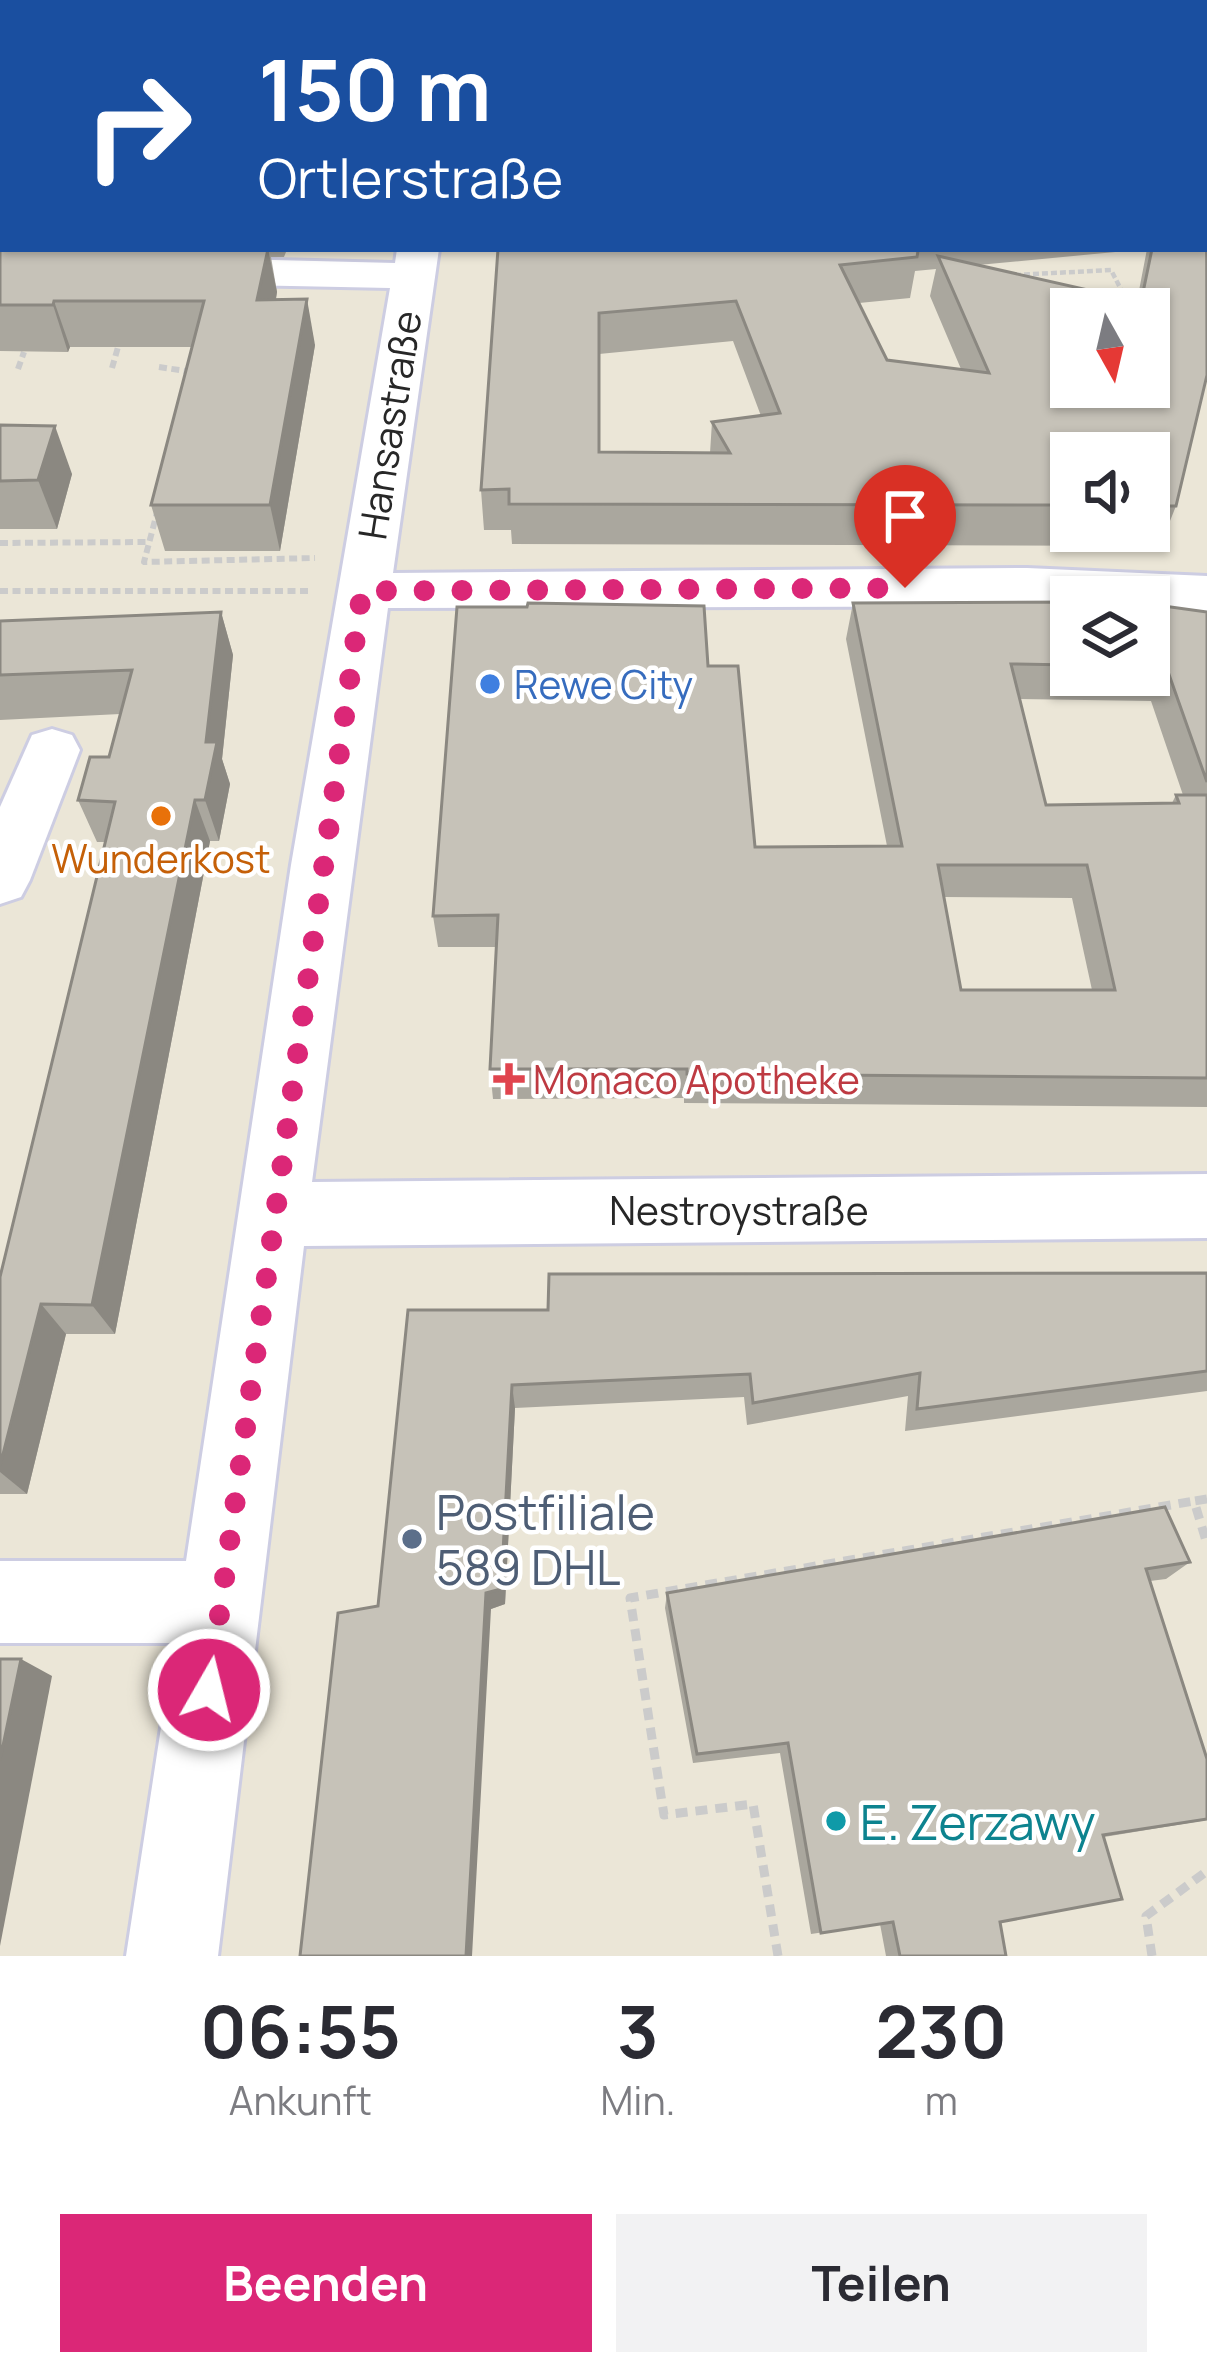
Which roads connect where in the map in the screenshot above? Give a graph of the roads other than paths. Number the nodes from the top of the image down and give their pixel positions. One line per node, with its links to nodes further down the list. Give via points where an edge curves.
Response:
1 (415, 262): 2 (street); 3 (street, Hansastraße)
2 (139, 271)
3 (335, 591): 4 (street, via 795,614 1027,586); 8 (street, Hansastraße)
4 (1207, 594)
5 (52, 750): 6 (street)
6 (0, 880)
7 (1207, 1206): 8 (street, Nestroystraße)
8 (272, 1214): 10 (street, Hansastraße)
9 (0, 1602): 10 (street)
10 (221, 1602): 11 (street, Hansastraße)
11 (172, 1956)

